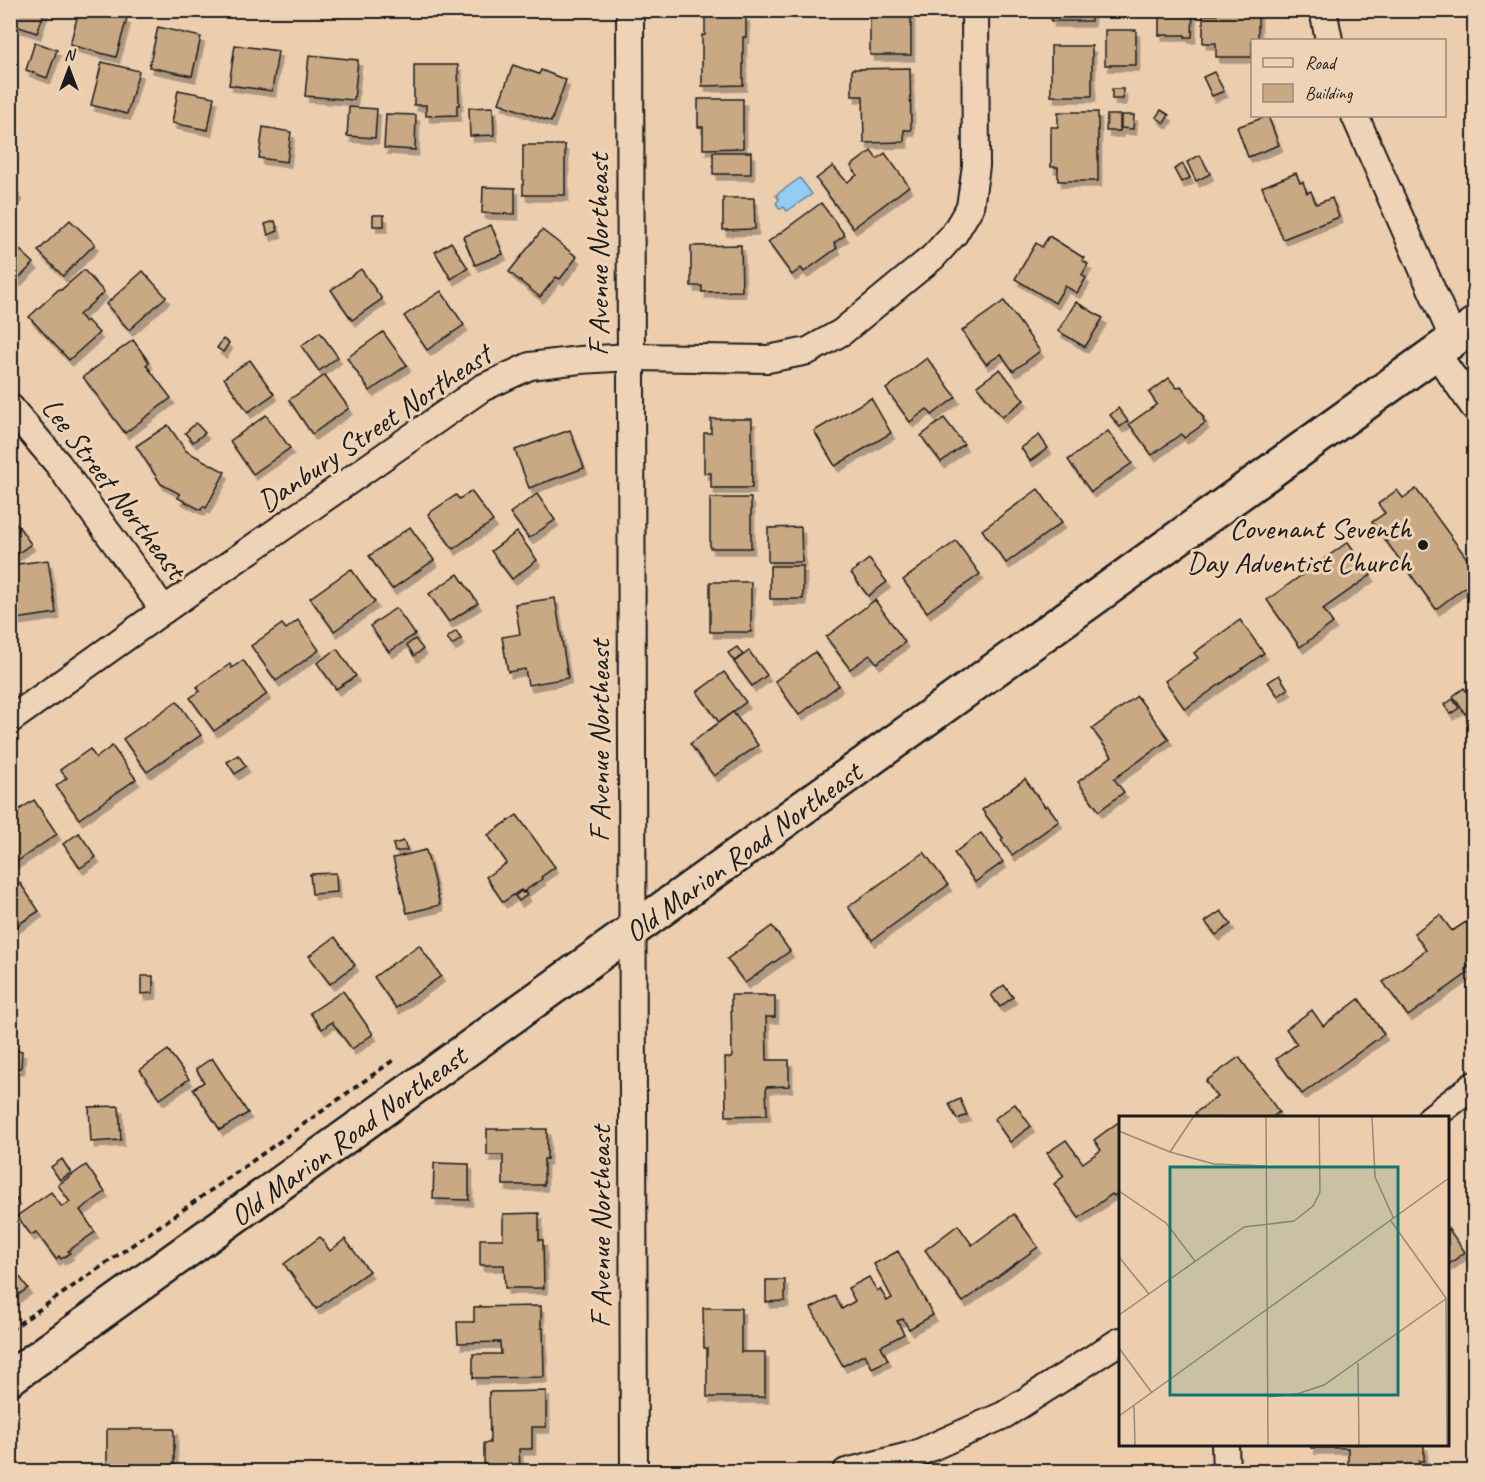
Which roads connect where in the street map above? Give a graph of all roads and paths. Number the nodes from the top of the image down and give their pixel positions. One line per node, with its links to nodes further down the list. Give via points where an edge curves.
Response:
1 (630, 10): 7 (street, F Avenue Northeast)
2 (975, 10): 7 (street, Danbury Street Northeast, via 976,166 970,207 954,234 933,257 842,332 808,351 768,359)
3 (1323, 10): 4 (street)
4 (1329, 39)
5 (1355, 117): 6 (street)
6 (1455, 340): 9 (street); 12 (main road, Old Marion Road Northeast)
7 (631, 357): 10 (street, Danbury Street Northeast, via 530,366 482,388); 12 (street, F Avenue Northeast)
8 (10, 407): 10 (street, Lee Street Northeast, via 58,464)
9 (1474, 407)
10 (164, 609): 11 (street, Danbury Street Northeast)
11 (10, 720)
12 (632, 932): 18 (main road, Old Marion Road Northeast); 20 (street, F Avenue Northeast)
13 (403, 1054): 16 (path)
14 (1474, 1085): 15 (street)
15 (1434, 1116)
16 (10, 1330)
17 (1119, 1342): 21 (street, via 1004,1415 916,1454)
18 (10, 1378)
19 (1225, 1446): 22 (street)
20 (634, 1472)
21 (846, 1472)
22 (1226, 1472)

